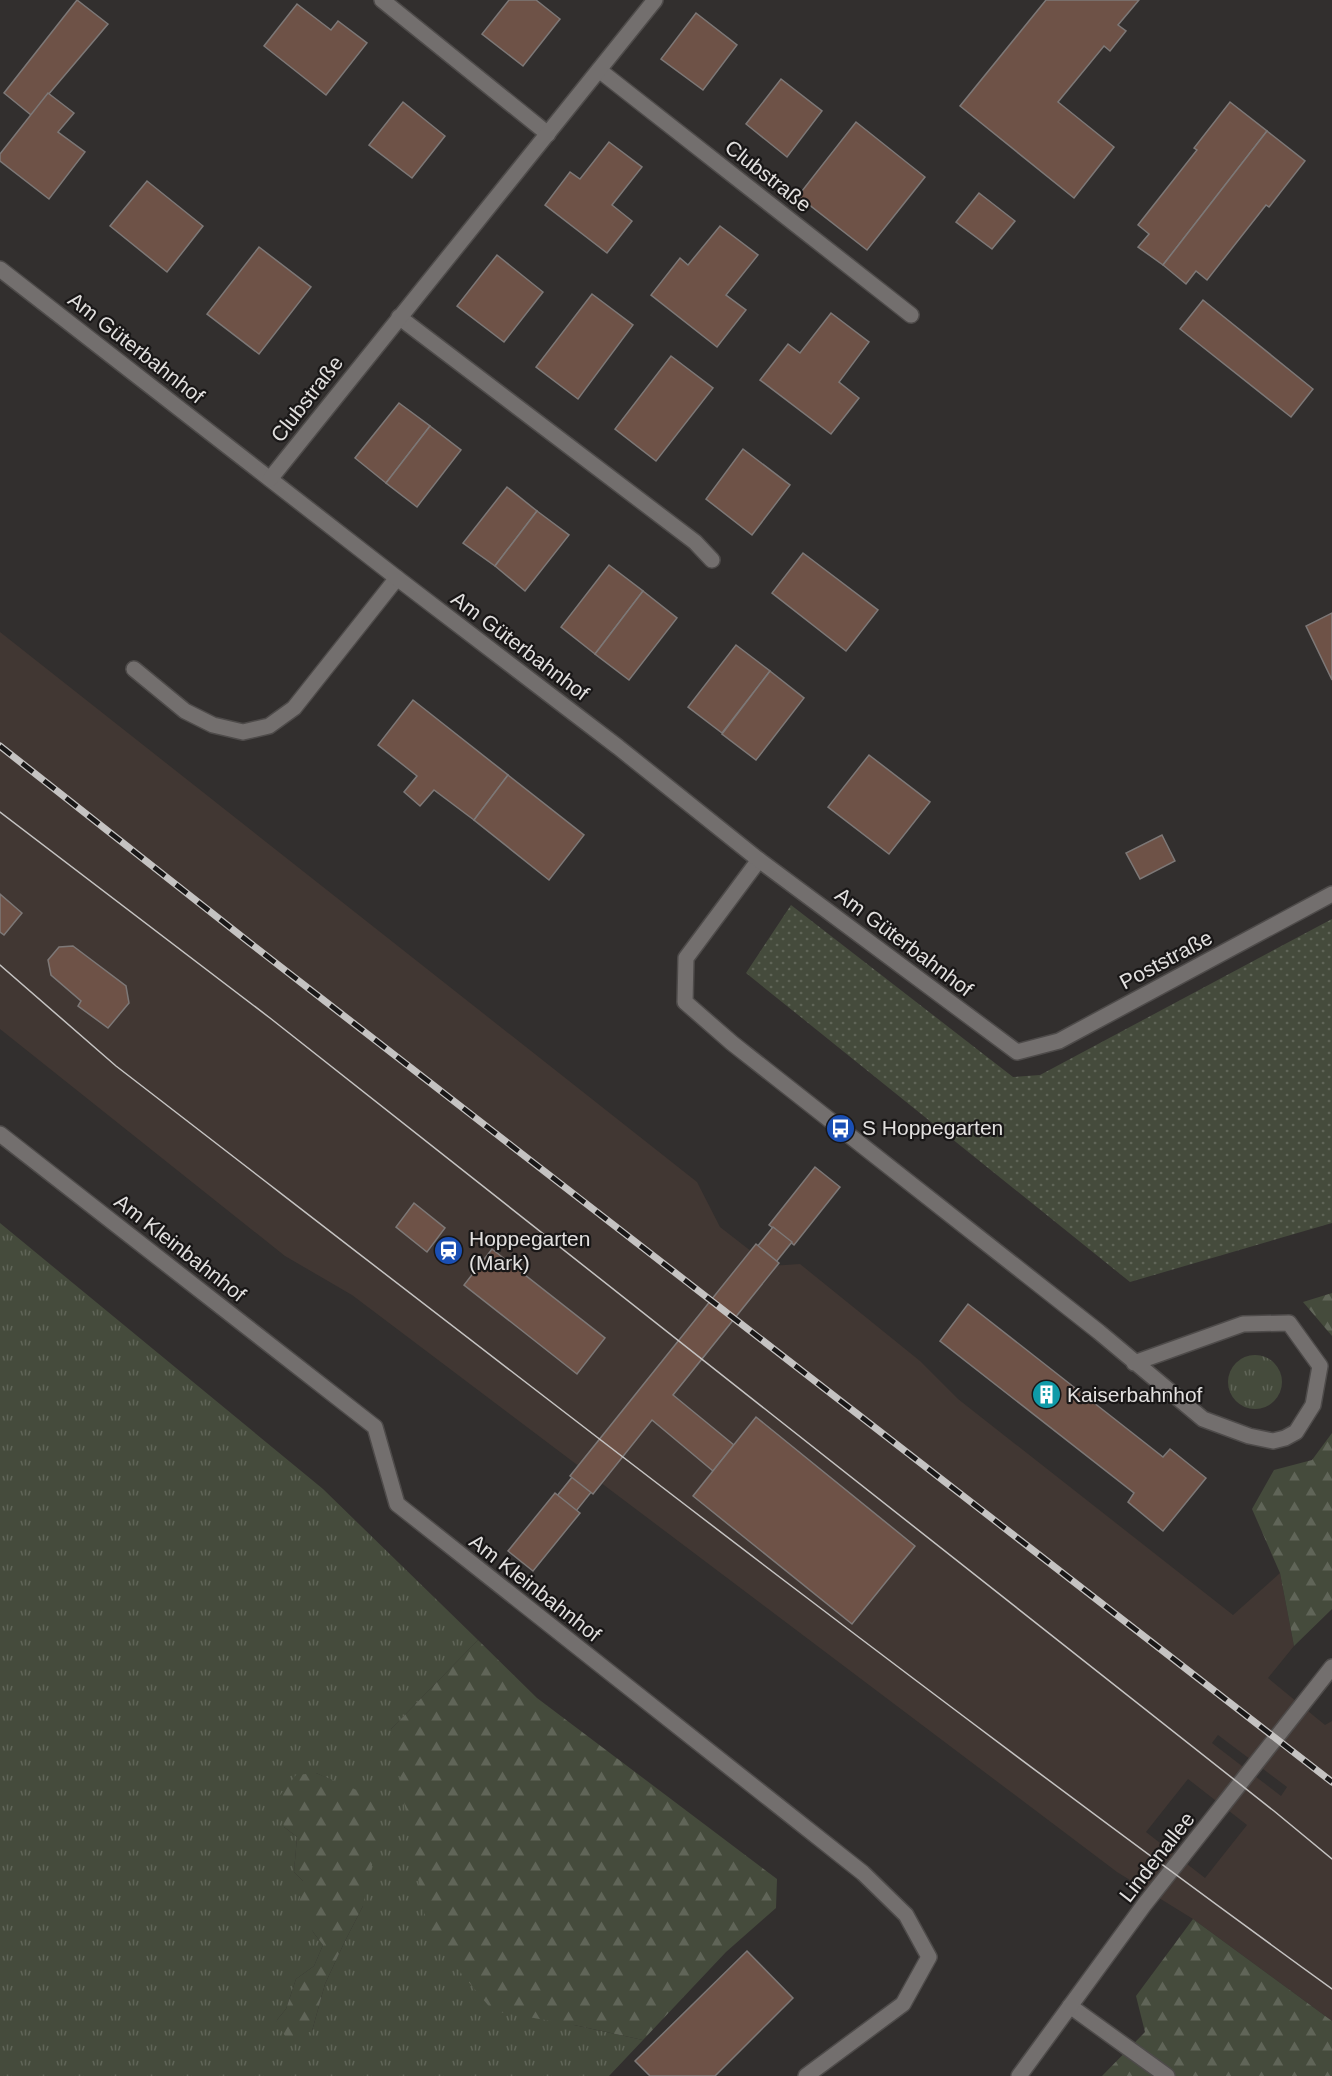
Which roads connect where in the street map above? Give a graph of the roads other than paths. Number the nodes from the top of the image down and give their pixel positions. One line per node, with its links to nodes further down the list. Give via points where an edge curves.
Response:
1 (382, 0): 4 (street)
2 (655, 0): 3 (street, Clubstraße)
3 (599, 70): 4 (street, Clubstraße); 6 (street, Clubstraße)
4 (548, 134): 7 (street, Clubstraße)
5 (0, 269): 8 (street, Am Güterbahnhof)
6 (911, 315)
7 (399, 317): 8 (street, Clubstraße); 9 (street, via 695,542)
8 (270, 479): 10 (street, Am Güterbahnhof)
9 (712, 560)
10 (397, 578): 11 (street, via 294,708 269,726 243,732 213,725 185,711); 12 (street, Am Güterbahnhof)
11 (134, 669)
12 (759, 860): 14 (street, Am Güterbahnhof); 16 (street, via 686,958 684,1002)
13 (1332, 894): 14 (street, Poststraße, via 1059,1041)
14 (1017, 1052)
15 (0, 1134): 19 (street, Am Kleinbahnhof, via 375,1427 397,1504 863,1873 906,1915 929,1957 903,2004)
16 (1134, 1363): 16 (street, via 1243,1324 1289,1323 1320,1366 1313,1405 1296,1432 1273,1441 1203,1419)
17 (1332, 1667): 18 (street, Lindenallee, via 1144,1905)
18 (1070, 2006): 20 (street, Lindenallee); 21 (street)
19 (806, 2076)
20 (1018, 2076)
21 (1167, 2076)

